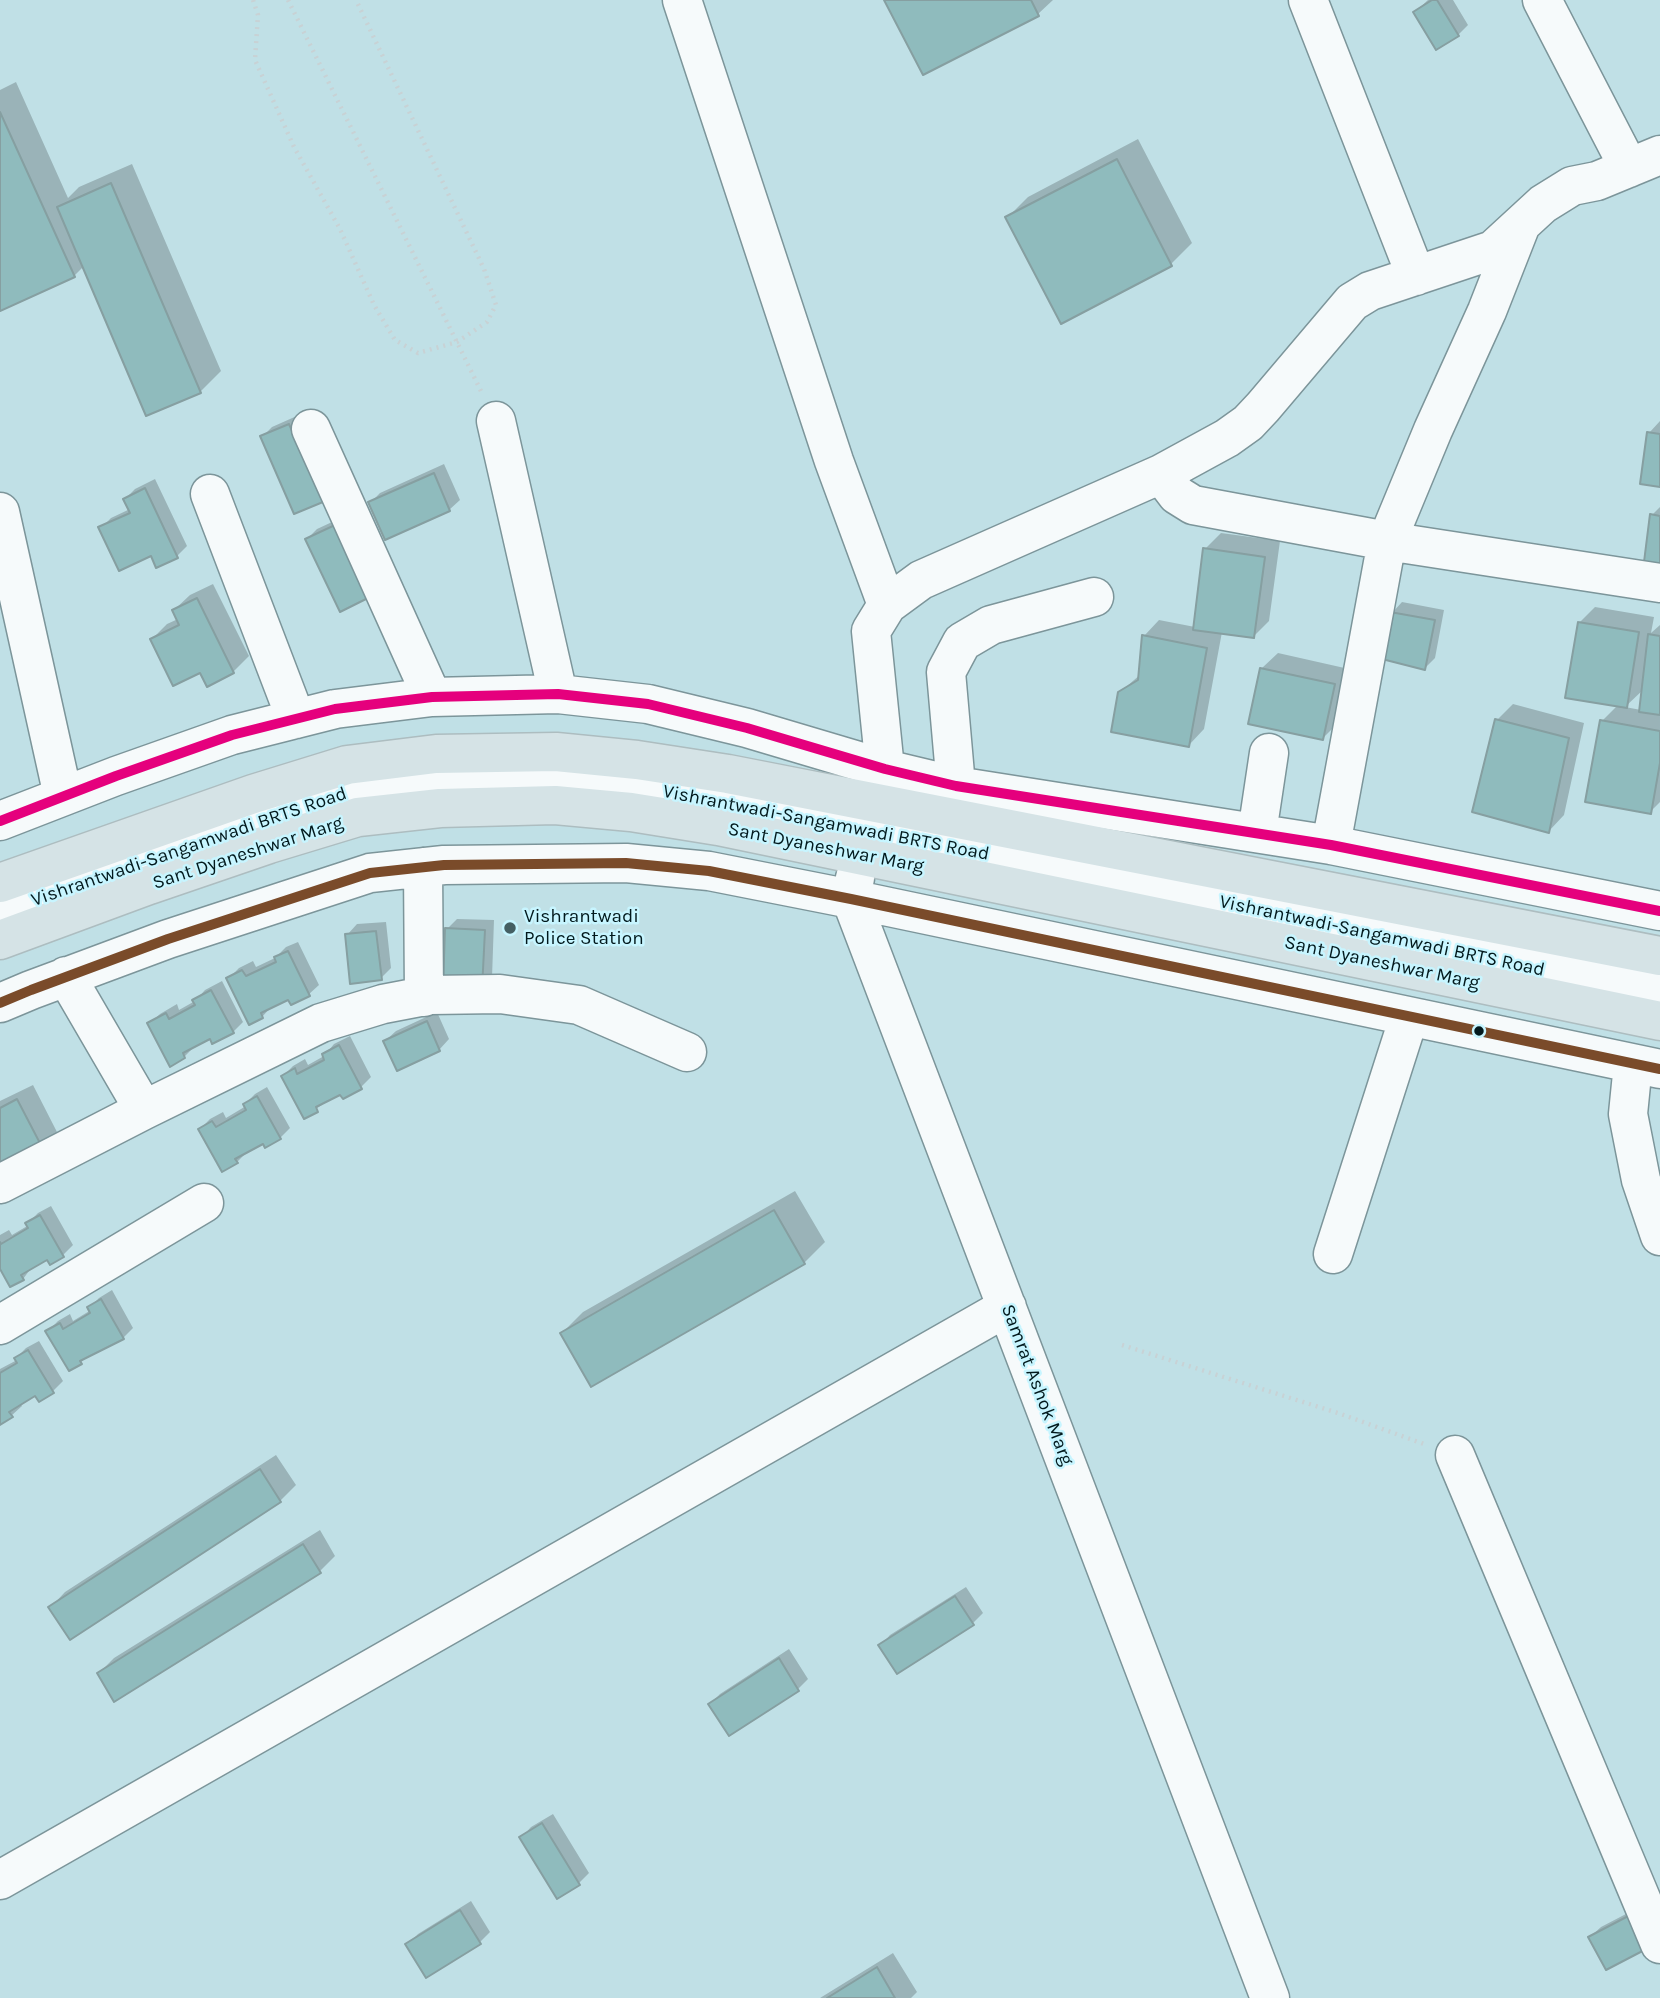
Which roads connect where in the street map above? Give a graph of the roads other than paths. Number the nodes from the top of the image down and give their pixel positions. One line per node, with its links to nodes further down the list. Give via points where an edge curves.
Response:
1 (682, 0): 15 (street, via 834,461)
2 (1308, 0): 6 (street)
3 (1542, 0): 4 (street)
4 (1645, 162): 5 (street, via 1572,186 1543,204)
5 (1520, 227): 6 (street, via 1493,250); 12 (street)
6 (1416, 276): 9 (street, via 1352,302 1248,423)
7 (496, 421): 16 (street)
8 (311, 429): 17 (street)
9 (1161, 474): 12 (street, via 1177,495 1193,505); 15 (street, via 921,580)
10 (209, 494): 18 (street)
11 (0, 512): 21 (street)
12 (1387, 541): 13 (street); 25 (street)
13 (1660, 583)
14 (1094, 597): 20 (street, via 991,625 962,642 946,673)
15 (887, 605): 22 (street, Samrat Ashok Marg, via 871,631)
16 (558, 694): 17 (street); 22 (street, via 648,704 747,728)
17 (432, 697): 18 (street, via 335,709)
18 (296, 719): 21 (street, via 232,735)
19 (1269, 753): 24 (street)
20 (956, 786): 22 (street); 24 (street)
21 (63, 796): 23 (street)
22 (869, 813): 27 (main road, Sant Dyaneshwar Marg, via 727,774 637,760 556,752 436,754 347,765); 28 (street, Samrat Ashok Marg); 30 (street, Vishrantwadi-Sangamwadi BRTS Road, via 555,778 438,781 353,791 140,860); 31 (main road, Sant Dyaneshwar Marg, via 718,826 555,805 440,807 358,817); 32 (main road, Sant Dyaneshwar Marg); 34 (street, Vishrantwadi-Sangamwadi BRTS Road); 38 (main road, Sant Dyaneshwar Marg)
23 (0, 821)
24 (1257, 834): 25 (street)
25 (1331, 845): 29 (street)
26 (423, 867): 28 (street, via 626,863 709,871); 33 (street, via 370,873); 35 (street)
27 (0, 883)
28 (852, 898): 37 (street); 46 (street, Samrat Ashok Marg)
29 (1660, 911)
30 (0, 912)
31 (0, 940)
32 (1660, 956)
33 (66, 976): 36 (street); 41 (street)
34 (1660, 994)
35 (424, 997): 39 (street, via 500,994 579,1005); 41 (street, via 321,1023)
36 (0, 1003)
37 (1409, 1017): 40 (street); 45 (street)
38 (1660, 1021)
39 (687, 1052)
40 (1646, 1066): 44 (street, via 1628,1114 1641,1180)
41 (144, 1110): 42 (street)
42 (0, 1184)
43 (204, 1203): 47 (street)
44 (1660, 1236)
45 (1333, 1254)
46 (1007, 1307): 49 (street); 51 (street, Samrat Ashok Marg)
47 (0, 1325)
48 (1455, 1455): 50 (street)
49 (0, 1880)
50 (1660, 1944)
51 (1270, 1998)

